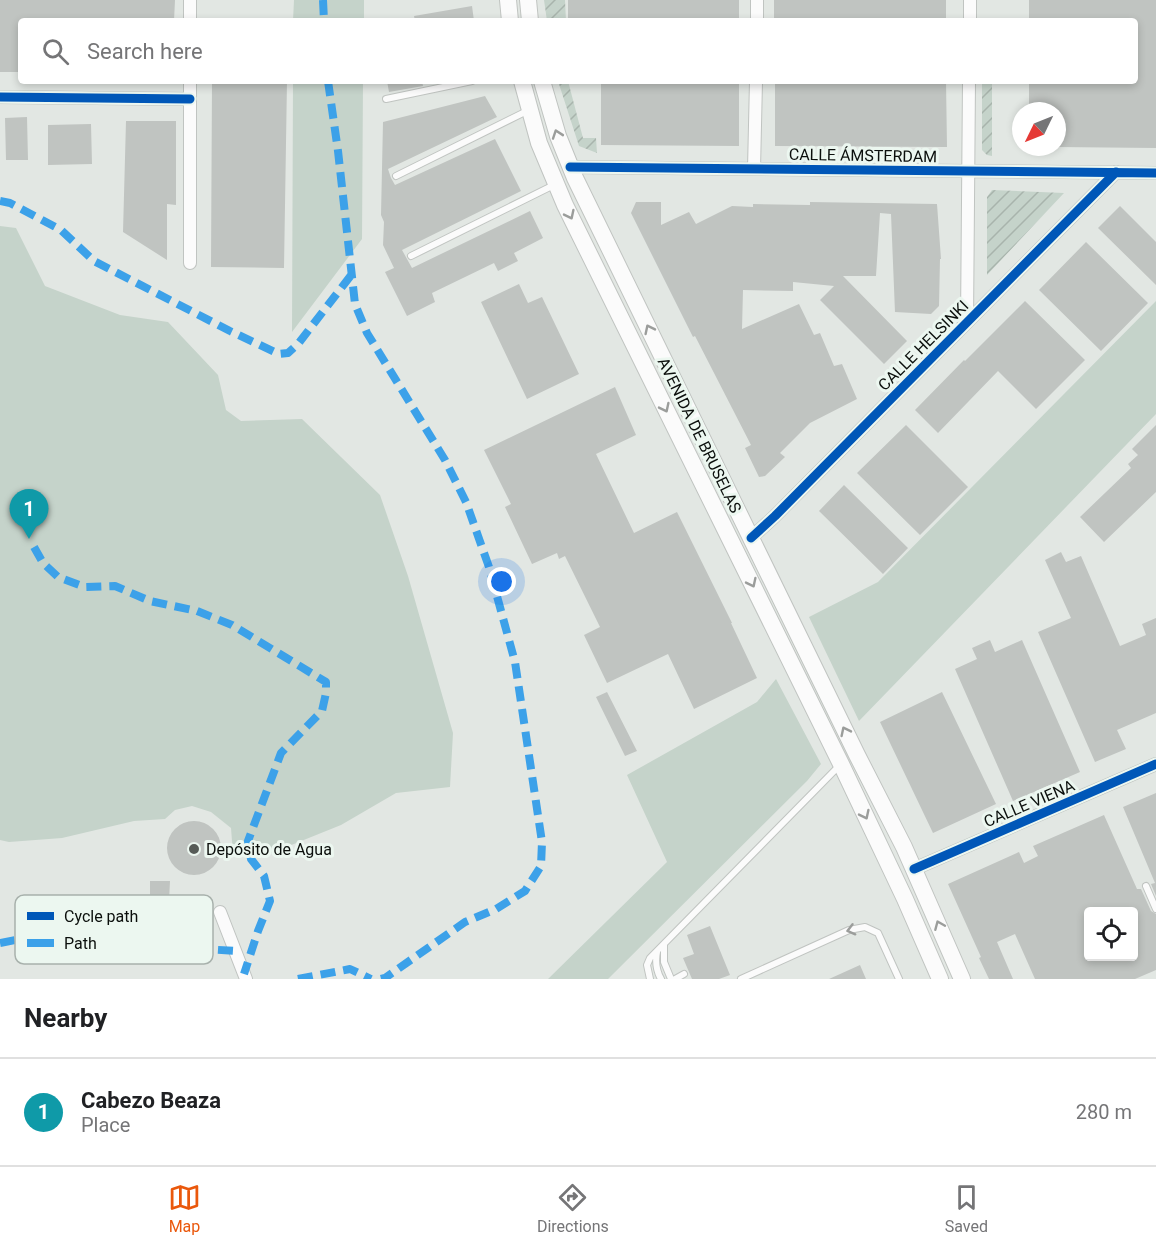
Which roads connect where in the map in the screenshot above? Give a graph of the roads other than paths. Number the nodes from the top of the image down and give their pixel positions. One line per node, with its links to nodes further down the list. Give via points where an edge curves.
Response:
1 (190, 0): 6 (street)
2 (508, 0): 7 (main road)
3 (528, 0): 8 (main road)
4 (757, 0): 9 (street)
5 (970, 0): 10 (street)
6 (190, 18)
7 (510, 18)
8 (531, 18)
9 (756, 18)
10 (970, 18)
11 (190, 84): 18 (street)
12 (458, 84): 19 (lane)
13 (523, 84): 20 (main road, AVENIDA DE BRUSELAS)
14 (543, 84): 21 (main road, AVENIDA DE BRUSELAS, one-way to 14)
15 (756, 84): 22 (street)
16 (969, 84): 23 (street)
17 (0, 97): 18 (street)
18 (190, 99): 29 (street)
19 (386, 99)
20 (529, 110): 26 (lane); 27 (main road, AVENIDA DE BRUSELAS)
21 (570, 167): 22 (street, CALLE ÁMSTERDAM); 27 (main road); 31 (main road, AVENIDA DE BRUSELAS, one-way to 21)
22 (754, 169): 23 (street, CALLE ÁMSTERDAM)
23 (968, 171): 24 (street, CALLE ÁMSTERDAM); 30 (street)
24 (1116, 172): 25 (street, CALLE ÁMSTERDAM); 30 (street, CALLE HELSINKI)
25 (1156, 173)
26 (396, 176)
27 (554, 179): 28 (lane); 32 (main road, AVENIDA DE BRUSELAS, one-way to 32)
28 (411, 256)
29 (190, 263)
30 (967, 322): 31 (street, CALLE HELSINKI)
31 (751, 538): 32 (main road); 33 (main road, AVENIDA DE BRUSELAS, one-way to 31)
32 (734, 547): 34 (main road, AVENIDA DE BRUSELAS, one-way to 34)
33 (857, 755): 34 (main road); 36 (main road, AVENIDA DE BRUSELAS)
34 (841, 764): 37 (main road, AVENIDA DE BRUSELAS, one-way to 37); 41 (lane)
35 (1156, 764): 36 (street, CALLE VIENA)
36 (914, 869): 37 (main road); 51 (main road, AVENIDA DE BRUSELAS, one-way to 36)
37 (895, 878): 50 (main road, AVENIDA DE BRUSELAS)
38 (1146, 886): 39 (lane)
39 (1156, 909)
40 (220, 912): 44 (street)
41 (664, 945): 42 (lane); 47 (lane, via 664,962)
42 (657, 951): 45 (lane, via 647,965); 46 (lane, via 656,969)
43 (684, 974): 47 (lane)
44 (246, 979)
45 (650, 979)
46 (661, 979)
47 (673, 979)
48 (741, 979): 49 (lane, one-way to 48, via 878,933 865,927 849,930)
49 (899, 979)
50 (940, 979)
51 (962, 979)

